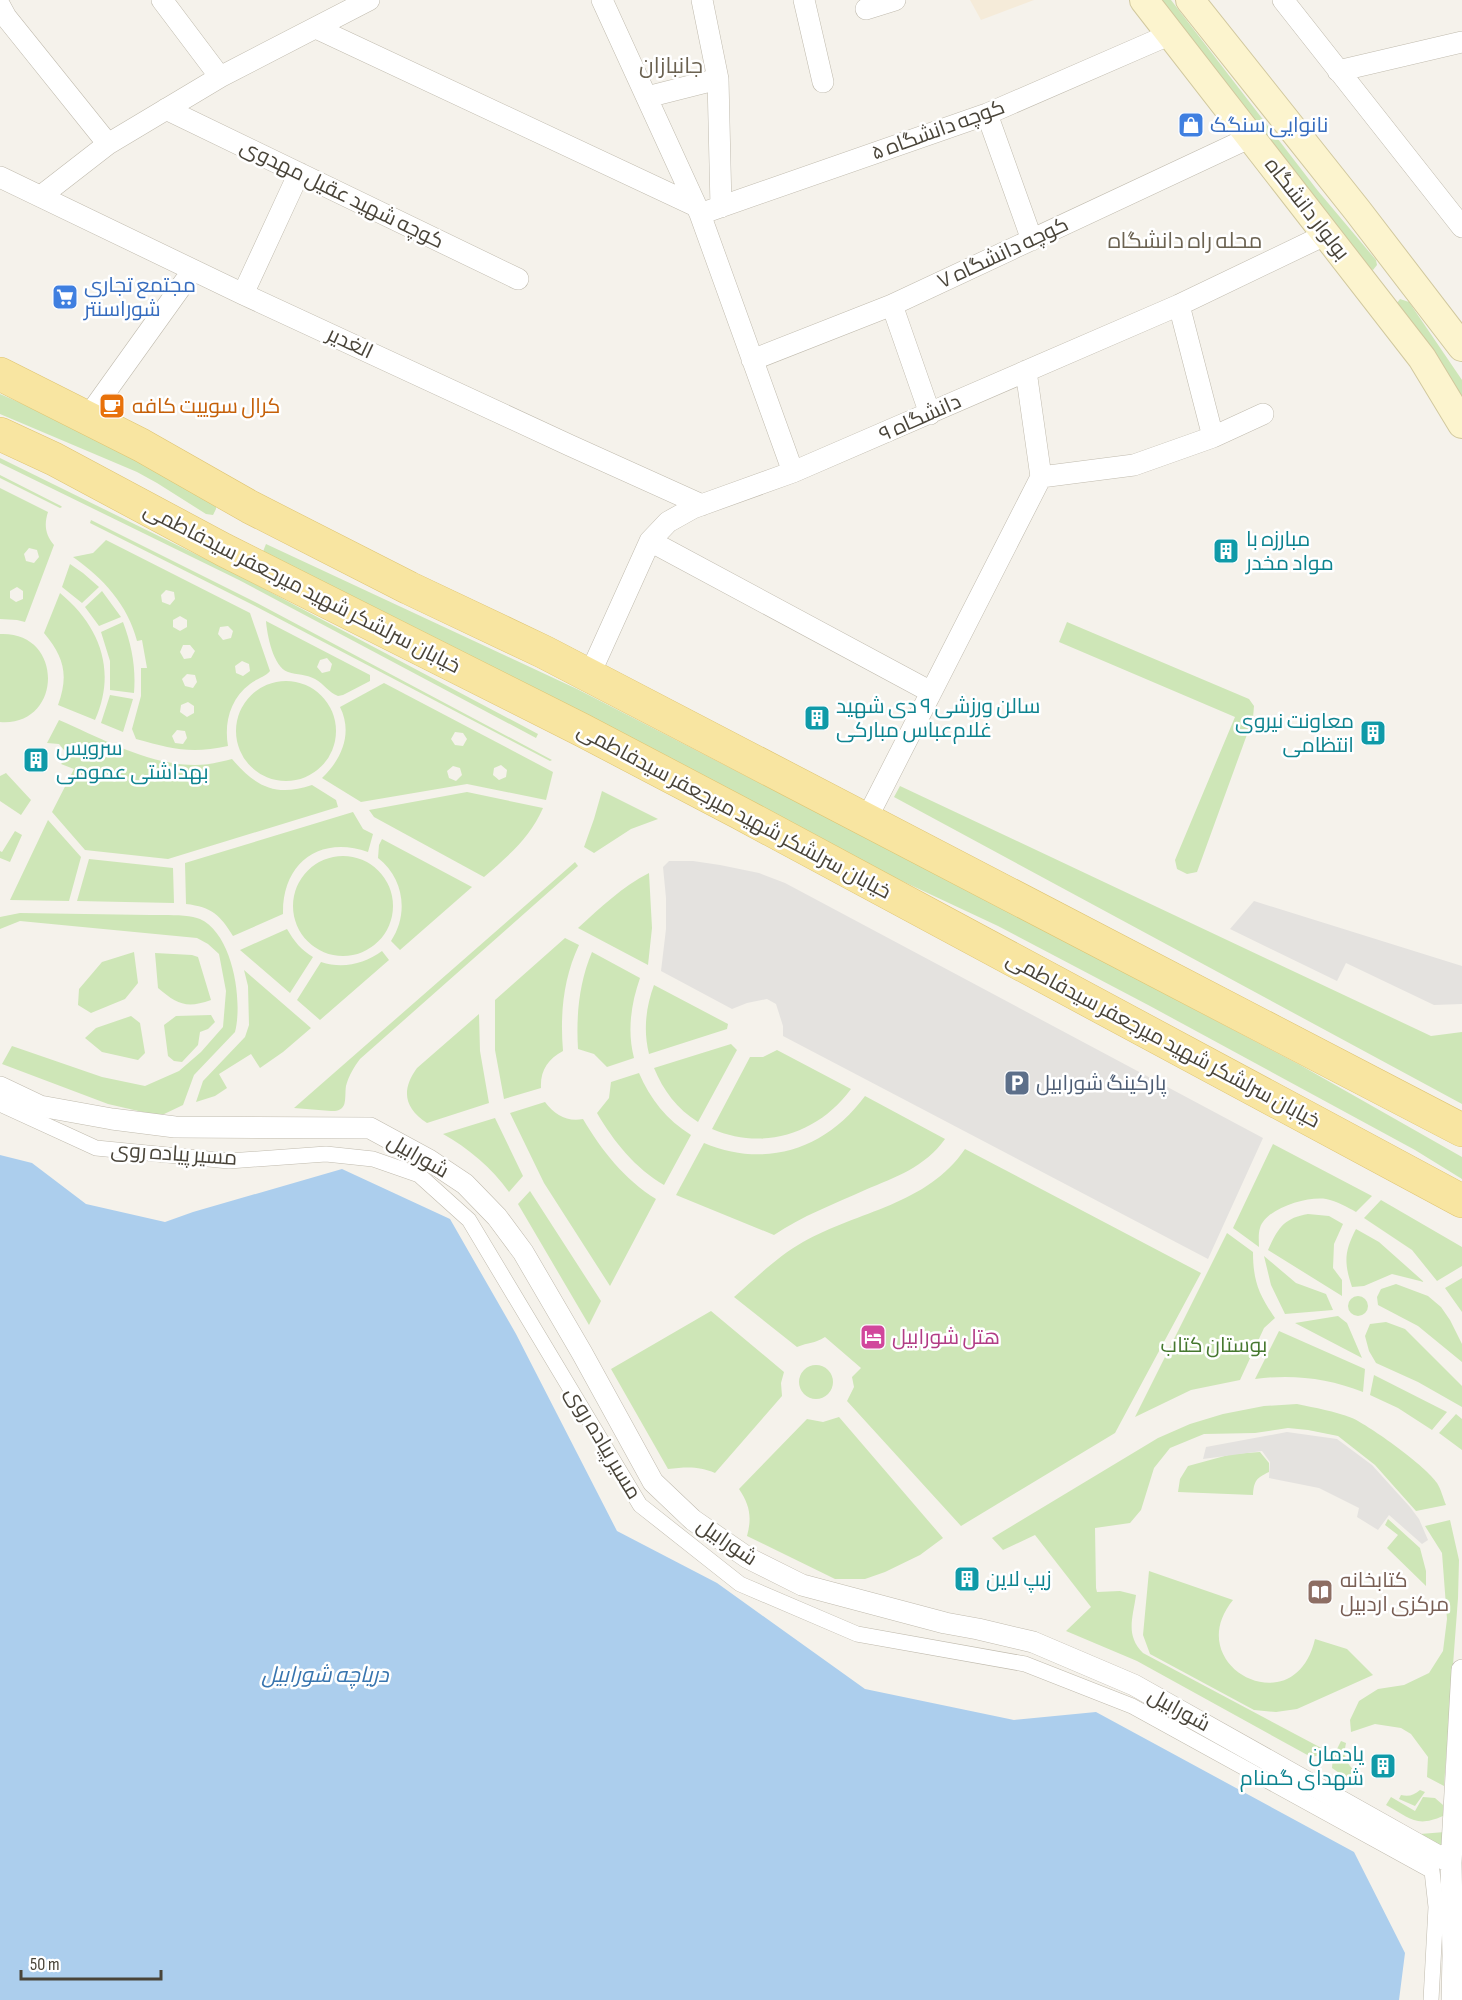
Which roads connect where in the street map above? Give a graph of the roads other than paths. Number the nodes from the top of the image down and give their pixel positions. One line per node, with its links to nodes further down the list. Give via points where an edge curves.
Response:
1 (162, 0): 16 (street)
2 (369, 0): 12 (street)
3 (602, 0): 19 (street)
4 (702, 0): 17 (street)
5 (804, 0): 18 (street)
6 (895, 0): 10 (street)
7 (1144, 0): 13 (main road, بولوار دانشگاه)
8 (1190, 0): 33 (main road, بولوار دانشگاه)
9 (1283, 0): 15 (street)
10 (866, 9)
11 (2, 17): 23 (street)
12 (316, 28): 16 (street); 29 (street)
13 (1171, 34): 21 (street, کوچه دانشگاه ۵); 22 (main road, بولوار دانشگاه)
14 (1462, 42): 15 (street)
15 (1338, 71): 28 (street)
16 (220, 77): 20 (street)
17 (718, 79): 19 (street); 27 (street)
18 (823, 82)
19 (647, 97): 29 (street)
20 (166, 109): 23 (street); 24 (street, کوچه شهید عقیل مهدوی)
21 (987, 114): 27 (street, کوچه دانشگاه ۵); 32 (street)
22 (1251, 137): 31 (main road, بولوار دانشگاه); 32 (street, کوچه دانشگاه ۷)
23 (108, 144): 26 (street)
24 (299, 173): 35 (street, کوچه شهید عقیل مهدوی); 37 (street)
25 (0, 177): 26 (street, الغدیر)
26 (41, 196): 34 (street, الغدیر)
27 (721, 207): 29 (street, کوچه دانشگاه ۵)
28 (1455, 208): 30 (street)
29 (698, 210): 41 (street)
30 (1462, 227)
31 (1327, 234): 36 (main road, بولوار دانشگاه); 39 (street, دانشگاه ۹)
32 (1032, 240): 38 (street, کوچه دانشگاه ۷)
33 (1397, 261): 36 (main road); 40 (main road, بولوار دانشگاه)
34 (193, 270): 37 (street, الغدیر); 46 (street)
35 (518, 279)
36 (1366, 286): 47 (main road, بولوار دانشگاه, via 1422,358)
37 (243, 294): 52 (street, الغدیر)
38 (892, 305): 41 (street, کوچه دانشگاه ۷); 44 (street)
39 (1179, 305): 42 (street, دانشگاه ۹); 49 (street)
40 (1462, 347)
41 (752, 360): 50 (street)
42 (1026, 371): 44 (street, دانشگاه ۹); 51 (street)
43 (0, 374): 46 (main road)
44 (930, 414): 50 (street, دانشگاه ۹)
45 (1263, 414): 49 (street)
46 (87, 418): 53 (main road)
47 (1462, 424)
48 (0, 434): 55 (main road, خیابان سرلشکر شهید میرجعفر سیدفاطمی)
49 (1213, 436): 51 (street, via 1134,465)
50 (793, 472): 52 (street, دانشگاه ۹)
51 (1041, 477): 57 (street)
52 (702, 505): 54 (street, دانشگاه ۹, via 668,522)
53 (250, 507): 55 (main road); 56 (main road)
54 (650, 541): 56 (street, دانشگاه ۹); 57 (street)
55 (224, 550): 62 (main road, خیابان سرلشکر شهید میرجعفر سیدفاطمی, via 740,813)
56 (589, 676): 58 (main road)
57 (931, 692): 58 (street)
58 (866, 820): 61 (main road)
59 (0, 1087): 64 (street, شورابیل, via 40,1106 175,1127 369,1128 429,1160 465,1184 523,1252 653,1482 693,1520 748,1558 802,1585 1033,1642 1134,1685)
60 (0, 1104): 65 (street, مسیر پیاده روی, via 96,1148 229,1161 326,1154 373,1159 419,1175 469,1220 640,1505 740,1584 857,1634 1025,1664 1132,1706 1432,1871 1436,1906)
61 (1462, 1130)
62 (1461, 1200)
63 (1462, 1670): 64 (street)
64 (1450, 1863): 66 (street)
65 (1431, 2000)
66 (1452, 2000)

